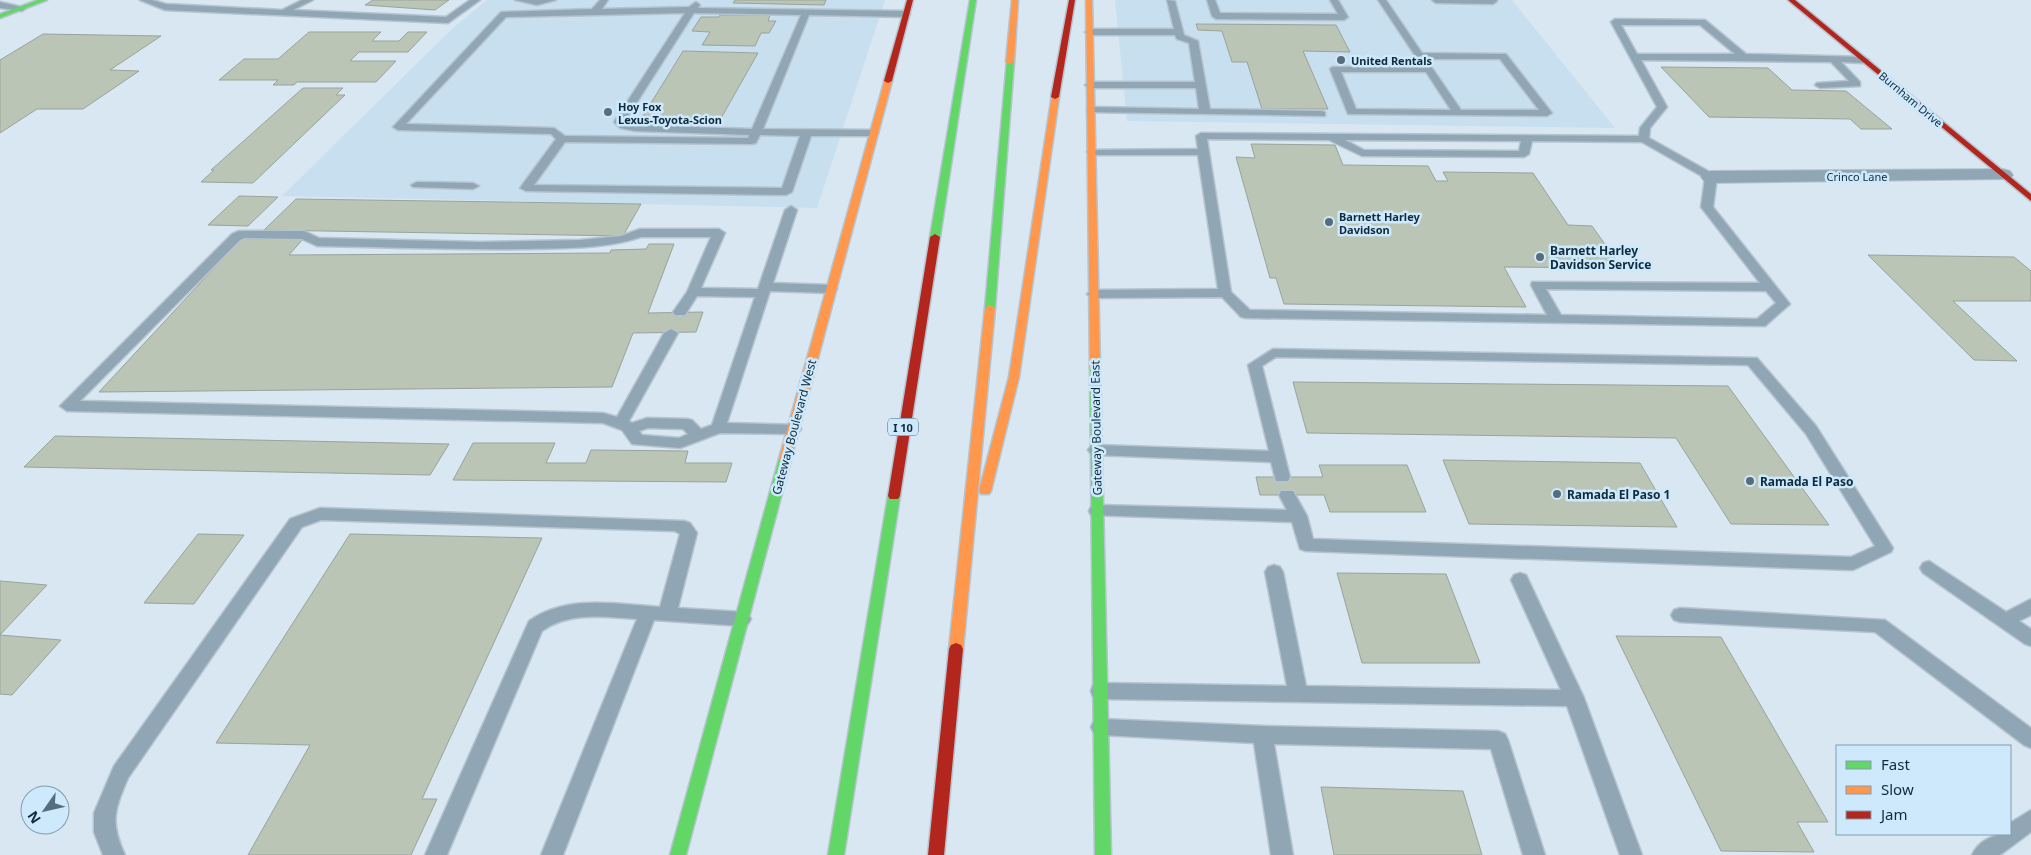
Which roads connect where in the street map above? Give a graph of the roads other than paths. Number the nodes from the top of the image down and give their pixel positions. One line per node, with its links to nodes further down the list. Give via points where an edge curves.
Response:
1 (144, 0): 22 (lane, via 165,7)
2 (309, 0): 25 (lane)
3 (476, 0): 25 (lane, via 448,20)
4 (520, 0): 5 (lane)
5 (552, 0)
6 (604, 0): 26 (lane)
7 (700, 0): 24 (lane)
8 (852, 0): 28 (lane)
9 (910, 0): 29 (main road, Gateway Boulevard West)
10 (973, 0): 55 (main road, I 10)
11 (1016, 0): 81 (main road, via 993,273)
12 (1072, 0): 81 (main road, via 1014,376)
13 (1089, 0): 31 (main road, Gateway Boulevard East)
14 (1212, 0): 15 (lane, via 1216,16 1344,17)
15 (1334, 0)
16 (1382, 0): 33 (lane)
17 (1436, 0): 20 (lane)
18 (1791, 0): 37 (main road, Burnham Drive)
19 (1171, 1): 32 (lane)
20 (1493, 1)
21 (30, 3): 23 (lane); 30 (main road)
22 (195, 4): 25 (lane)
23 (0, 5)
24 (691, 10): 26 (lane); 27 (lane); 46 (lane, via 619,122 635,128)
25 (282, 12)
26 (595, 12): 49 (lane, via 504,14 398,127 554,131)
27 (806, 12): 28 (lane); 46 (lane)
28 (846, 13): 29 (lane)
29 (906, 14): 48 (main road, Gateway Boulevard West)
30 (0, 16)
31 (1090, 32): 32 (lane); 39 (main road, Gateway Boulevard East)
32 (1179, 32): 40 (lane, via 1180,37 1193,41)
33 (1421, 56): 38 (lane); 44 (lane, via 1502,56 1547,113)
34 (1634, 57): 35 (lane); 35 (lane, via 1615,22 1702,22); 50 (lane, via 1662,107 1645,128)
35 (1744, 57): 36 (lane)
36 (1833, 59): 37 (lane); 41 (lane, via 1857,84)
37 (1864, 60): 54 (main road, Burnham Drive)
38 (1430, 69): 44 (lane); 44 (lane, via 1335,69 1352,112)
39 (1090, 84): 40 (lane); 42 (main road, Gateway Boulevard East)
40 (1200, 85): 43 (lane)
41 (1820, 85)
42 (1091, 110): 43 (lane); 52 (main road, Gateway Boulevard East)
43 (1205, 112): 45 (lane)
44 (1458, 113)
45 (1321, 114)
46 (756, 132): 47 (lane); 49 (lane, via 752,141)
47 (807, 132): 48 (lane); 49 (lane, via 786,192 526,188)
48 (873, 134): 62 (main road, Gateway Boulevard West)
49 (562, 139)
50 (1644, 139): 53 (lane, via 1201,136); 56 (lane)
51 (938, 151): 55 (main road)
52 (1092, 152): 53 (lane); 66 (main road, Gateway Boulevard East)
53 (1204, 152): 65 (lane)
54 (2003, 175): 56 (street, Crinco Lane); 59 (main road, Burnham Drive)
55 (943, 176): 103 (main road, I 10)
56 (1711, 177): 61 (lane, via 1707,207)
57 (417, 186): 58 (lane)
58 (473, 186)
59 (2031, 198)
60 (792, 210): 63 (lane)
61 (1770, 287): 68 (lane, via 1783,304 1760,323); 68 (lane, via 1537,285)
62 (831, 289): 63 (lane); 72 (main road, Gateway Boulevard West)
63 (765, 290): 64 (lane); 71 (lane)
64 (693, 292): 67 (lane); 70 (lane, via 719,233 640,233 623,239 580,244 479,246 317,242 304,235 243,234 236,237 66,406 603,418)
65 (1225, 293): 66 (lane); 68 (lane, via 1246,314)
66 (1093, 294): 73 (main road, Gateway Boulevard East)
67 (680, 312)
68 (1556, 319)
69 (671, 332): 70 (lane)
70 (626, 426): 71 (lane, via 637,440 680,444)
71 (718, 428): 72 (lane)
72 (793, 429): 87 (main road, Gateway Boulevard West)
73 (1096, 450): 74 (lane); 77 (main road, Gateway Boulevard East)
74 (1278, 457): 75 (lane); 78 (lane, via 1255,366 1273,353 1752,361 1810,430 1885,548 1853,564 1306,545)
75 (1282, 477)
76 (1287, 495): 78 (lane)
77 (1097, 511): 78 (lane); 90 (main road, Gateway Boulevard East)
78 (1299, 516)
79 (1929, 568): 88 (lane)
80 (1274, 572): 91 (lane)
81 (962, 577): 104 (main road)
82 (1520, 580): 92 (lane)
83 (2031, 606): 88 (lane)
84 (648, 613): 85 (lane); 100 (lane, via 564,610 542,619 535,626); 101 (lane)
85 (667, 615): 87 (lane); 99 (lane, via 689,533 684,527 320,514 307,517 296,523 121,772 102,814 107,843)
86 (1680, 615): 95 (lane, via 1878,625)
87 (742, 620): 102 (main road, Gateway Boulevard West)
88 (2005, 621): 89 (lane)
89 (2031, 639)
90 (1100, 691): 91 (lane); 93 (main road, Gateway Boulevard East)
91 (1298, 694): 92 (lane)
92 (1574, 698): 108 (lane)
93 (1100, 727): 94 (lane); 105 (main road, Gateway Boulevard East)
94 (1263, 735): 106 (lane); 107 (lane, via 1498,740)
95 (2031, 739)
96 (2031, 820): 98 (lane)
97 (2011, 835): 109 (lane)
98 (2011, 835)
99 (114, 855)
100 (436, 855)
101 (552, 855)
102 (678, 855)
103 (836, 855)
104 (936, 855)
105 (1102, 855)
106 (1282, 855)
107 (1534, 855)
108 (1631, 855)
109 (1984, 855)

